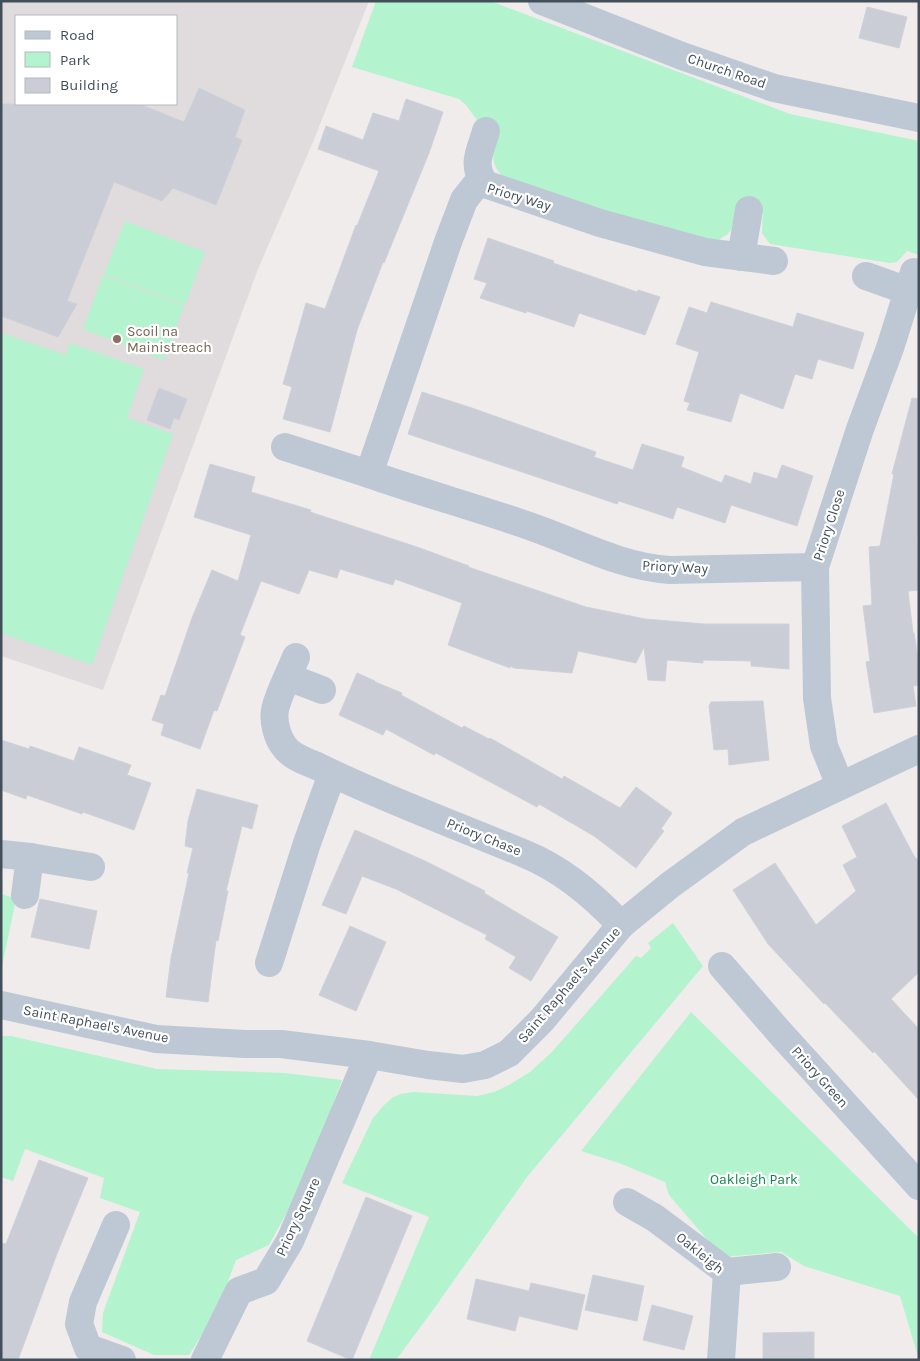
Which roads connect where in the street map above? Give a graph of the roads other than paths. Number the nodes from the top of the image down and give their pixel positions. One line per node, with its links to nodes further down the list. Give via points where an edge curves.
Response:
1 (542, 1): 2 (street, Church Road, via 774,88)
2 (919, 118)
3 (486, 131): 4 (street, via 477,170)
4 (486, 184): 6 (street, Priory Way, via 608,226 705,252); 10 (street, Priory Way, via 475,186 464,200)
5 (749, 210): 6 (street)
6 (741, 257): 7 (street, Priory Way)
7 (774, 261)
8 (866, 276): 11 (street, Priory Close, via 911,282)
9 (285, 447): 10 (street, Priory Way)
10 (369, 474): 11 (street, Priory Way, via 630,564 670,570)
11 (816, 567): 15 (street, Priory Close, via 817,698 824,746)
12 (322, 690): 14 (street, Priory Chase, via 292,667 275,709 275,724 284,747)
13 (919, 750): 15 (street, Saint Raphael's Avenue)
14 (332, 774): 20 (street, Priory Chase, via 552,867 577,884); 21 (street)
15 (840, 785): 20 (street, Saint Raphael's Avenue, via 743,832)
16 (1, 854): 17 (street)
17 (30, 857): 18 (street); 19 (street)
18 (91, 867)
19 (25, 894)
20 (621, 925): 24 (street, Saint Raphael's Avenue, via 542,1020 498,1060 463,1068)
21 (269, 963)
22 (722, 966): 25 (street, Priory Green)
23 (1, 1005): 24 (street, Saint Raphael's Avenue, via 156,1039 281,1044)
24 (369, 1055): 31 (street, Priory Square, via 290,1241 266,1281 239,1291)
25 (919, 1186)
26 (627, 1202): 29 (street, Oakleigh, via 655,1218)
27 (116, 1225): 30 (street, via 83,1302 79,1324 88,1348)
28 (777, 1267): 29 (street)
29 (727, 1272): 32 (street, Oakleigh)
30 (122, 1360)
31 (205, 1360)
32 (721, 1360)

